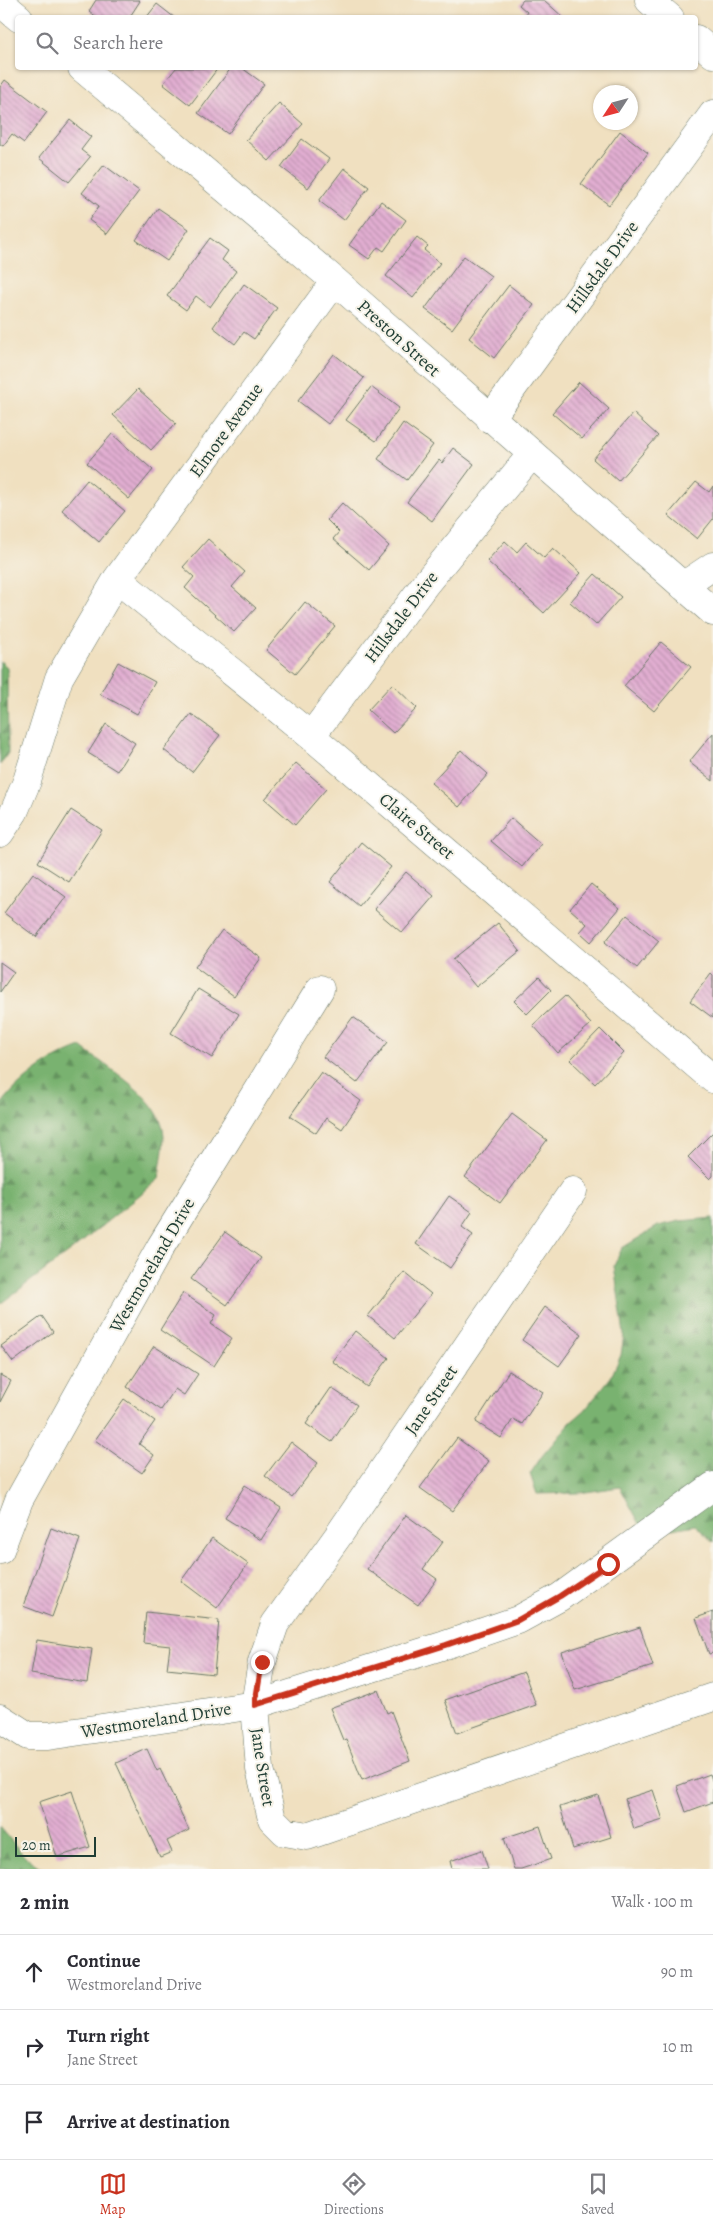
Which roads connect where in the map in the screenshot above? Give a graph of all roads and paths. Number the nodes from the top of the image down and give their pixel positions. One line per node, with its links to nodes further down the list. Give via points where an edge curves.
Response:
1 (649, 0): 4 (street)
2 (0, 2): 3 (street)
3 (15, 15)
4 (666, 15)
5 (698, 41): 6 (street)
6 (713, 54)
7 (84, 70): 9 (street, Preston Street)
8 (713, 114): 10 (street, Hillsdale Drive)
9 (335, 281): 10 (street, Preston Street); 13 (street, Elmore Avenue)
10 (490, 419): 11 (street, Preston Street)
11 (532, 454): 14 (street, Preston Street); 16 (street, Hillsdale Drive, via 426,583)
12 (713, 566): 14 (street)
13 (116, 579): 16 (street, Claire Street); 17 (street, Elmore Avenue, via 59,678 27,781 14,812)
14 (682, 586): 15 (street, Preston Street)
15 (713, 612)
16 (311, 736): 19 (street, Claire Street)
17 (0, 833)
18 (320, 989): 22 (street, Westmoreland Drive, via 161,1246 19,1500)
19 (713, 1079)
20 (573, 1190): 24 (street, Jane Street, via 275,1624 262,1662)
21 (713, 1486): 24 (street, Westmoreland Drive, via 560,1596 518,1620)
22 (0, 1550)
23 (713, 1697): 24 (street, Jane Street, via 306,1836 285,1832 272,1819 260,1769)
24 (255, 1705): 25 (street, Westmoreland Drive, via 48,1736 28,1736)
25 (0, 1718)

